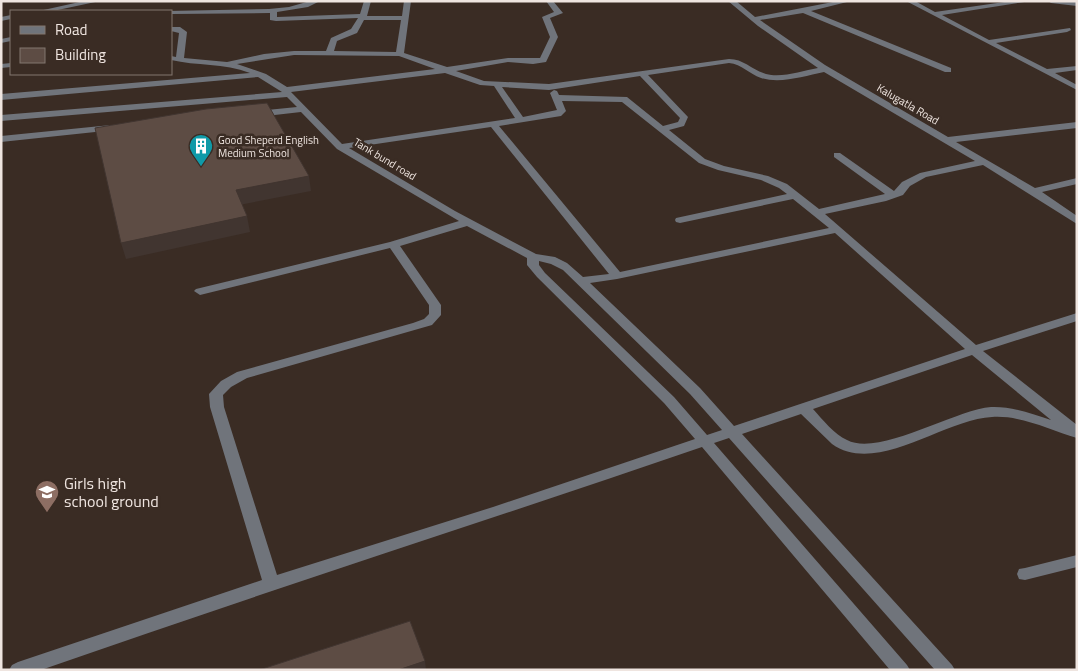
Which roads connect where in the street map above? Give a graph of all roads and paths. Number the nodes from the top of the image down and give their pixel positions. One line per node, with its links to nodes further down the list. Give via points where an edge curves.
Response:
1 (97, 1): 13 (street)
2 (318, 1): 15 (street)
3 (368, 1): 19 (street)
4 (408, 1): 20 (street)
5 (548, 1): 31 (street, via 559,13 546,17 554,37 543,60 508,60)
6 (731, 1): 21 (street, Kalugatla Road)
7 (848, 1): 16 (street)
8 (909, 1): 18 (street)
9 (1028, 1): 18 (street)
10 (1052, 1): 12 (street)
11 (175, 3): 14 (street)
12 (1077, 4)
13 (48, 10)
14 (172, 10)
15 (274, 10): 17 (street); 19 (street, via 273,18 276,19)
16 (804, 11): 21 (street); 32 (street)
17 (172, 12)
18 (933, 14): 24 (street)
19 (363, 17): 20 (street); 25 (street, via 354,30 332,42)
20 (405, 18): 26 (street)
21 (754, 19): 30 (street, Kalugatla Road)
22 (172, 29): 27 (street, via 183,32)
23 (1067, 30): 24 (street)
24 (988, 42): 33 (street)
25 (329, 53): 26 (street); 28 (street, via 280,54)
26 (400, 54): 31 (street)
27 (174, 61): 28 (street, Tank bund road)
28 (228, 64): 34 (street, Tank bund road)
29 (1077, 68): 33 (street)
30 (826, 69): 35 (street, via 769,77 736,61); 51 (street, Kalugatla Road)
31 (446, 70): 36 (street); 39 (street)
32 (948, 70)
33 (1047, 72): 38 (street)
34 (260, 74): 39 (street, Tank bund road); 40 (street)
35 (642, 74): 37 (street); 49 (street, via 684,118 681,124)
36 (497, 85): 37 (street); 45 (street)
37 (549, 87): 41 (street)
38 (1077, 88)
39 (287, 92): 42 (street, Tank bund road); 44 (street)
40 (1, 97)
41 (557, 98): 45 (street, via 562,111 558,114); 49 (street, via 624,100)
42 (303, 109): 43 (street); 52 (street, Tank bund road)
43 (245, 115)
44 (1, 118)
45 (521, 120): 46 (street)
46 (493, 124): 52 (street); 66 (street)
47 (1077, 124): 51 (street)
48 (118, 128): 50 (street)
49 (662, 129): 57 (street, via 702,160 774,181)
50 (1, 139)
51 (948, 140): 54 (street, Kalugatla Road)
52 (340, 147): 62 (street, Tank bund road)
53 (837, 154): 58 (street)
54 (984, 162): 56 (street, Kalugatla Road); 58 (street, via 923,175)
55 (1077, 181): 56 (street)
56 (1034, 191): 61 (street, Kalugatla Road)
57 (796, 195): 59 (street); 60 (street)
58 (893, 196): 59 (street)
59 (818, 213): 63 (street)
60 (680, 220)
61 (1077, 221)
62 (468, 222): 64 (street); 65 (street, Tank bund road)
63 (837, 229): 66 (street); 70 (street)
64 (393, 244): 68 (street); 77 (street, via 435,305 435,316 428,322 242,375 216,394 217,407)
65 (533, 257): 67 (street, Tank bund road, via 558,262); 74 (street, via 533,265 541,275 669,400)
66 (617, 276): 67 (street)
67 (582, 281): 73 (street, Tank bund road)
68 (200, 291)
69 (1077, 317): 70 (street)
70 (974, 350): 71 (street); 72 (street)
71 (803, 408): 72 (street, via 842,444 857,450 875,449 992,412); 73 (street)
72 (1075, 431)
73 (732, 432): 74 (street); 80 (street, Tank bund road)
74 (706, 441): 77 (street); 79 (street)
75 (1077, 561): 76 (street)
76 (1025, 574)
77 (272, 584): 78 (street)
78 (18, 670)
79 (901, 670)
80 (946, 670)

